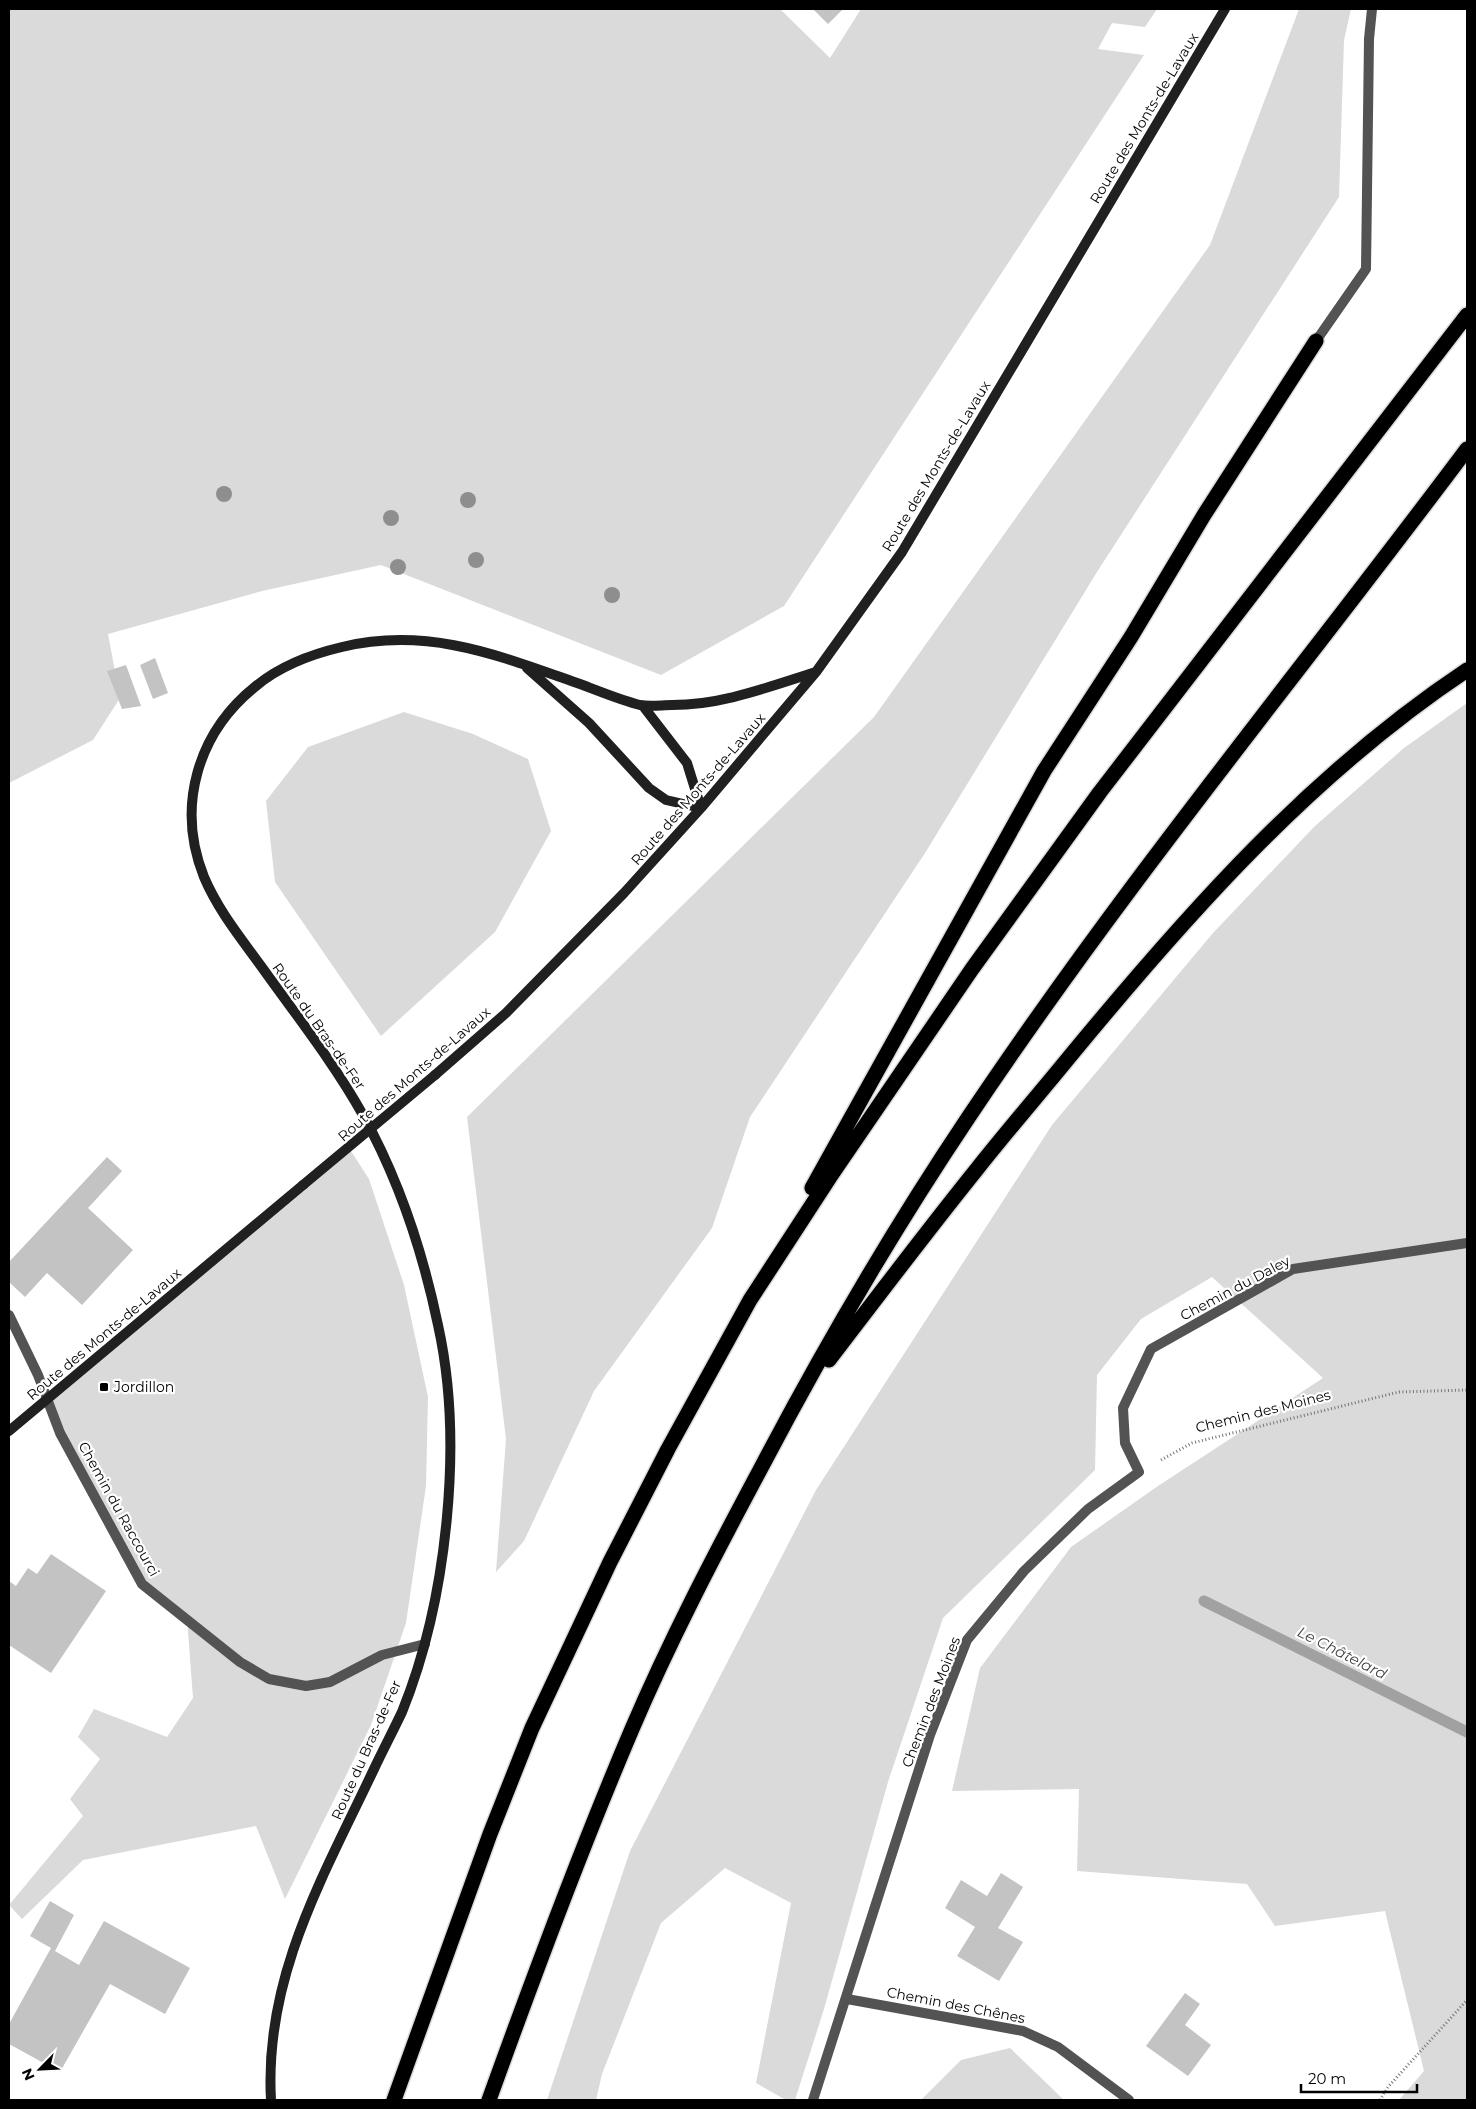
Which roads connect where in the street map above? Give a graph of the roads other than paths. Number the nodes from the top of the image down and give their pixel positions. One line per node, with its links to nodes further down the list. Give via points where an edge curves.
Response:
1 (1225, 9): 8 (street, Route des Monts-de-Lavaux, via 902,552)
2 (1372, 9): 4 (street, via 1368,39 1366,269)
3 (1467, 315): 12 (highway, via 1094,800 972,969)
4 (1316, 341): 12 (highway, via 1044,771)
5 (1467, 449): 15 (highway, via 1220,771 1020,1042 901,1223)
6 (522, 664): 9 (street, Route du Bras-de-Fer); 10 (street, Route du Bras-de-Fer, via 590,723 649,788 666,800); 18 (street, Route du Bras-de-Fer, via 436,641 382,640 353,644 307,657 257,684 238,702 219,726 202,759 191,797 202,872 218,906 329,1061 365,1118 402,1203 429,1286 446,1365 449,1475 446,1522)
7 (1467, 670): 15 (highway, via 1341,765 1263,839 1179,927 978,1168)
8 (816, 672): 9 (street, Route du Bras-de-Fer, via 727,700 696,705); 10 (street, Route des Monts-de-Lavaux)
9 (643, 706): 10 (street, via 686,764)
10 (701, 808): 14 (street, Route des Monts-de-Lavaux, bridge, via 624,893 506,1013)
11 (1467, 1243): 17 (street, Chemin du Daley, via 1293,1269 1151,1349 1123,1408 1124,1443)
12 (750, 1300): 21 (highway, via 610,1562 532,1728 490,1834)
13 (9, 1315): 14 (street, Chemin du Raccourci, via 38,1375)
14 (46, 1400): 16 (street, Route des Monts-de-Lavaux); 18 (street, Chemin du Raccourci, via 142,1584 240,1662 269,1679 306,1686 330,1682 382,1655)
15 (797, 1400): 22 (highway, via 702,1578 634,1725 566,1889)
16 (9, 1432)
17 (1139, 1472): 19 (street, Chemin des Moines, via 1088,1509 1024,1571 967,1640 930,1734)
18 (425, 1644): 20 (street, Route du Bras-de-Fer, via 402,1712 297,1934 276,2017 271,2055)
19 (847, 1999): 23 (street, Chemin des Moines); 24 (street, Chemin des Chênes, via 1023,2031 1058,2047)
20 (271, 2100)
21 (394, 2100)
22 (489, 2100)
23 (813, 2100)
24 (1129, 2100)

